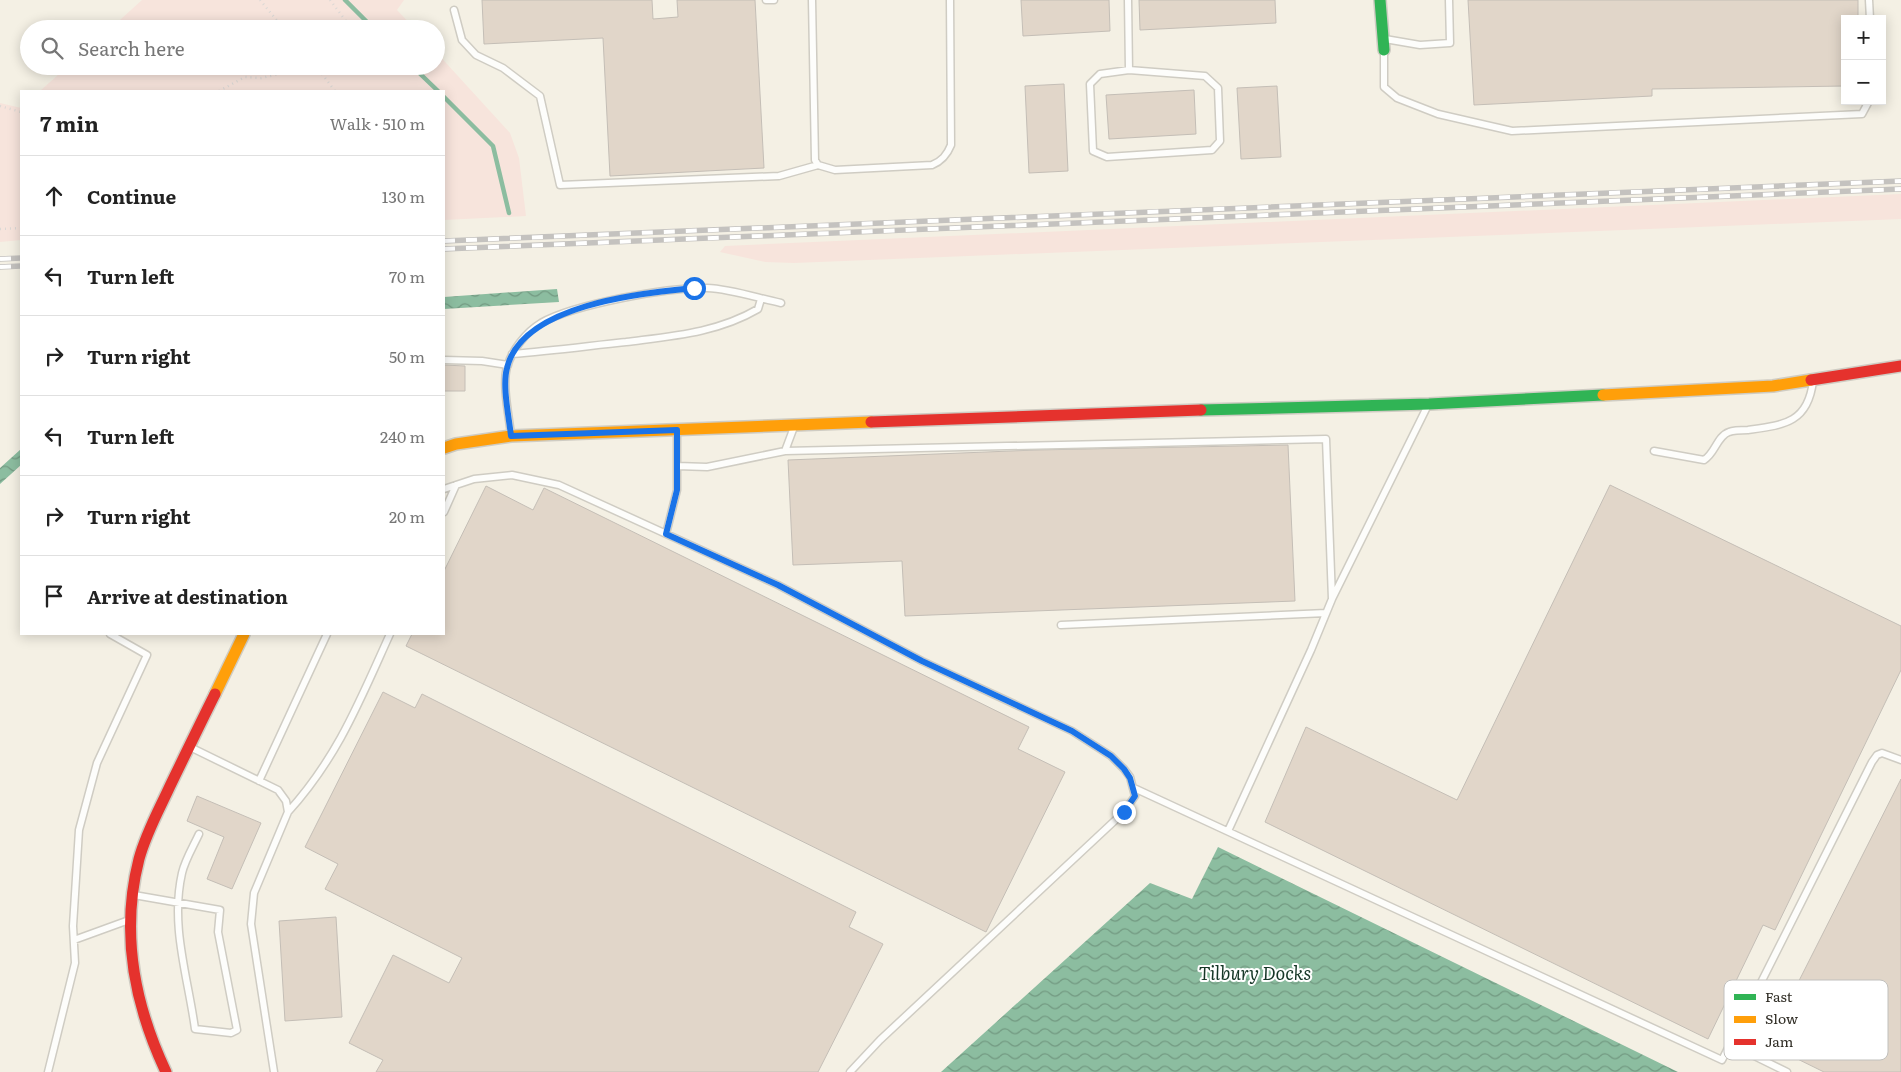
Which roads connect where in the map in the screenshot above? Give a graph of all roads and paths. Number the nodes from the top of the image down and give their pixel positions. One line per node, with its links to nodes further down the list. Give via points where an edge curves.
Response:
1 (260, 0): 13 (path)
2 (330, 0): 14 (path)
3 (766, 0): 4 (lane)
4 (774, 0)
5 (812, 0): 24 (lane, via 815,160)
6 (950, 0): 24 (lane, via 951,145 948,153 932,165 835,170)
7 (1128, 0): 16 (lane)
8 (1380, 0): 15 (street)
9 (1449, 0): 15 (lane, via 1450,43)
10 (1869, 0): 12 (lane)
11 (454, 10): 24 (lane, via 462,40 476,55 503,68 540,96 560,185 779,176)
12 (1870, 15)
13 (277, 20)
14 (345, 20)
15 (1384, 45): 21 (lane, via 1384,87 1397,98 1438,114 1512,131 1862,114)
16 (1129, 70): 16 (lane, via 1100,74 1090,84 1093,151 1107,157 1212,150 1220,141 1218,88 1205,76)
17 (272, 75): 19 (path, via 245,77)
18 (323, 75): 20 (path)
19 (221, 90)
20 (334, 90)
21 (1867, 105)
22 (0, 106): 23 (path)
23 (20, 112)
24 (818, 165)
25 (20, 228): 26 (path)
26 (0, 229)
27 (762, 299): 28 (lane); 29 (lane, via 758,309 713,329); 29 (lane, via 694,288 607,302 566,312 540,324)
28 (781, 303)
29 (512, 354): 31 (lane)
30 (445, 360): 31 (lane, via 482,360)
31 (508, 365): 37 (lane)
32 (1901, 366): 33 (street)
33 (1813, 380): 34 (street, via 1773,386); 40 (lane, via 1807,406 1799,416 1766,427 1730,431 1721,438 1713,454 1704,460)
34 (1429, 404): 35 (street); 46 (lane)
35 (794, 425): 36 (street); 39 (lane)
36 (677, 430): 37 (street); 41 (lane)
37 (511, 436): 38 (street)
38 (445, 448)
39 (785, 451): 41 (lane, via 707,467); 46 (lane, via 1326,439)
40 (1654, 451)
41 (677, 466): 45 (lane, via 677,490)
42 (456, 485): 43 (lane); 44 (lane); 45 (lane, via 474,479 512,475 533,478 559,485)
43 (445, 489)
44 (445, 510)
45 (666, 534): 56 (lane, via 778,585 922,661 1072,731 1111,756 1130,778)
46 (1332, 599): 47 (lane)
47 (1326, 613): 48 (lane); 58 (lane)
48 (1061, 625)
49 (112, 635): 63 (lane, via 147,655 97,763 79,830)
50 (244, 635): 53 (street)
51 (327, 635): 55 (lane)
52 (390, 635): 57 (lane, via 348,728 311,786)
53 (189, 747): 55 (lane); 60 (street, via 140,853)
54 (1901, 760): 64 (lane, via 1882,753 1872,762)
55 (259, 781): 57 (lane, via 278,790 286,800)
56 (1134, 788): 58 (lane); 70 (lane, via 1135,796 1124,812 880,1040)
57 (288, 812): 69 (lane, via 254,893 251,924)
58 (1228, 831): 65 (lane, via 1722,1060)
59 (199, 834): 61 (lane, via 182,871)
60 (131, 894): 61 (lane); 62 (street)
61 (178, 902): 61 (lane, via 220,910 218,932 237,1030 231,1033 195,1029 178,930)
62 (129, 920): 63 (lane); 68 (street, via 138,1003 146,1031)
63 (74, 940): 67 (lane, via 75,963)
64 (1762, 980)
65 (1724, 1056)
66 (1763, 1060): 71 (lane)
67 (48, 1072)
68 (166, 1072)
69 (274, 1072)
70 (850, 1072)
71 (1787, 1072)

